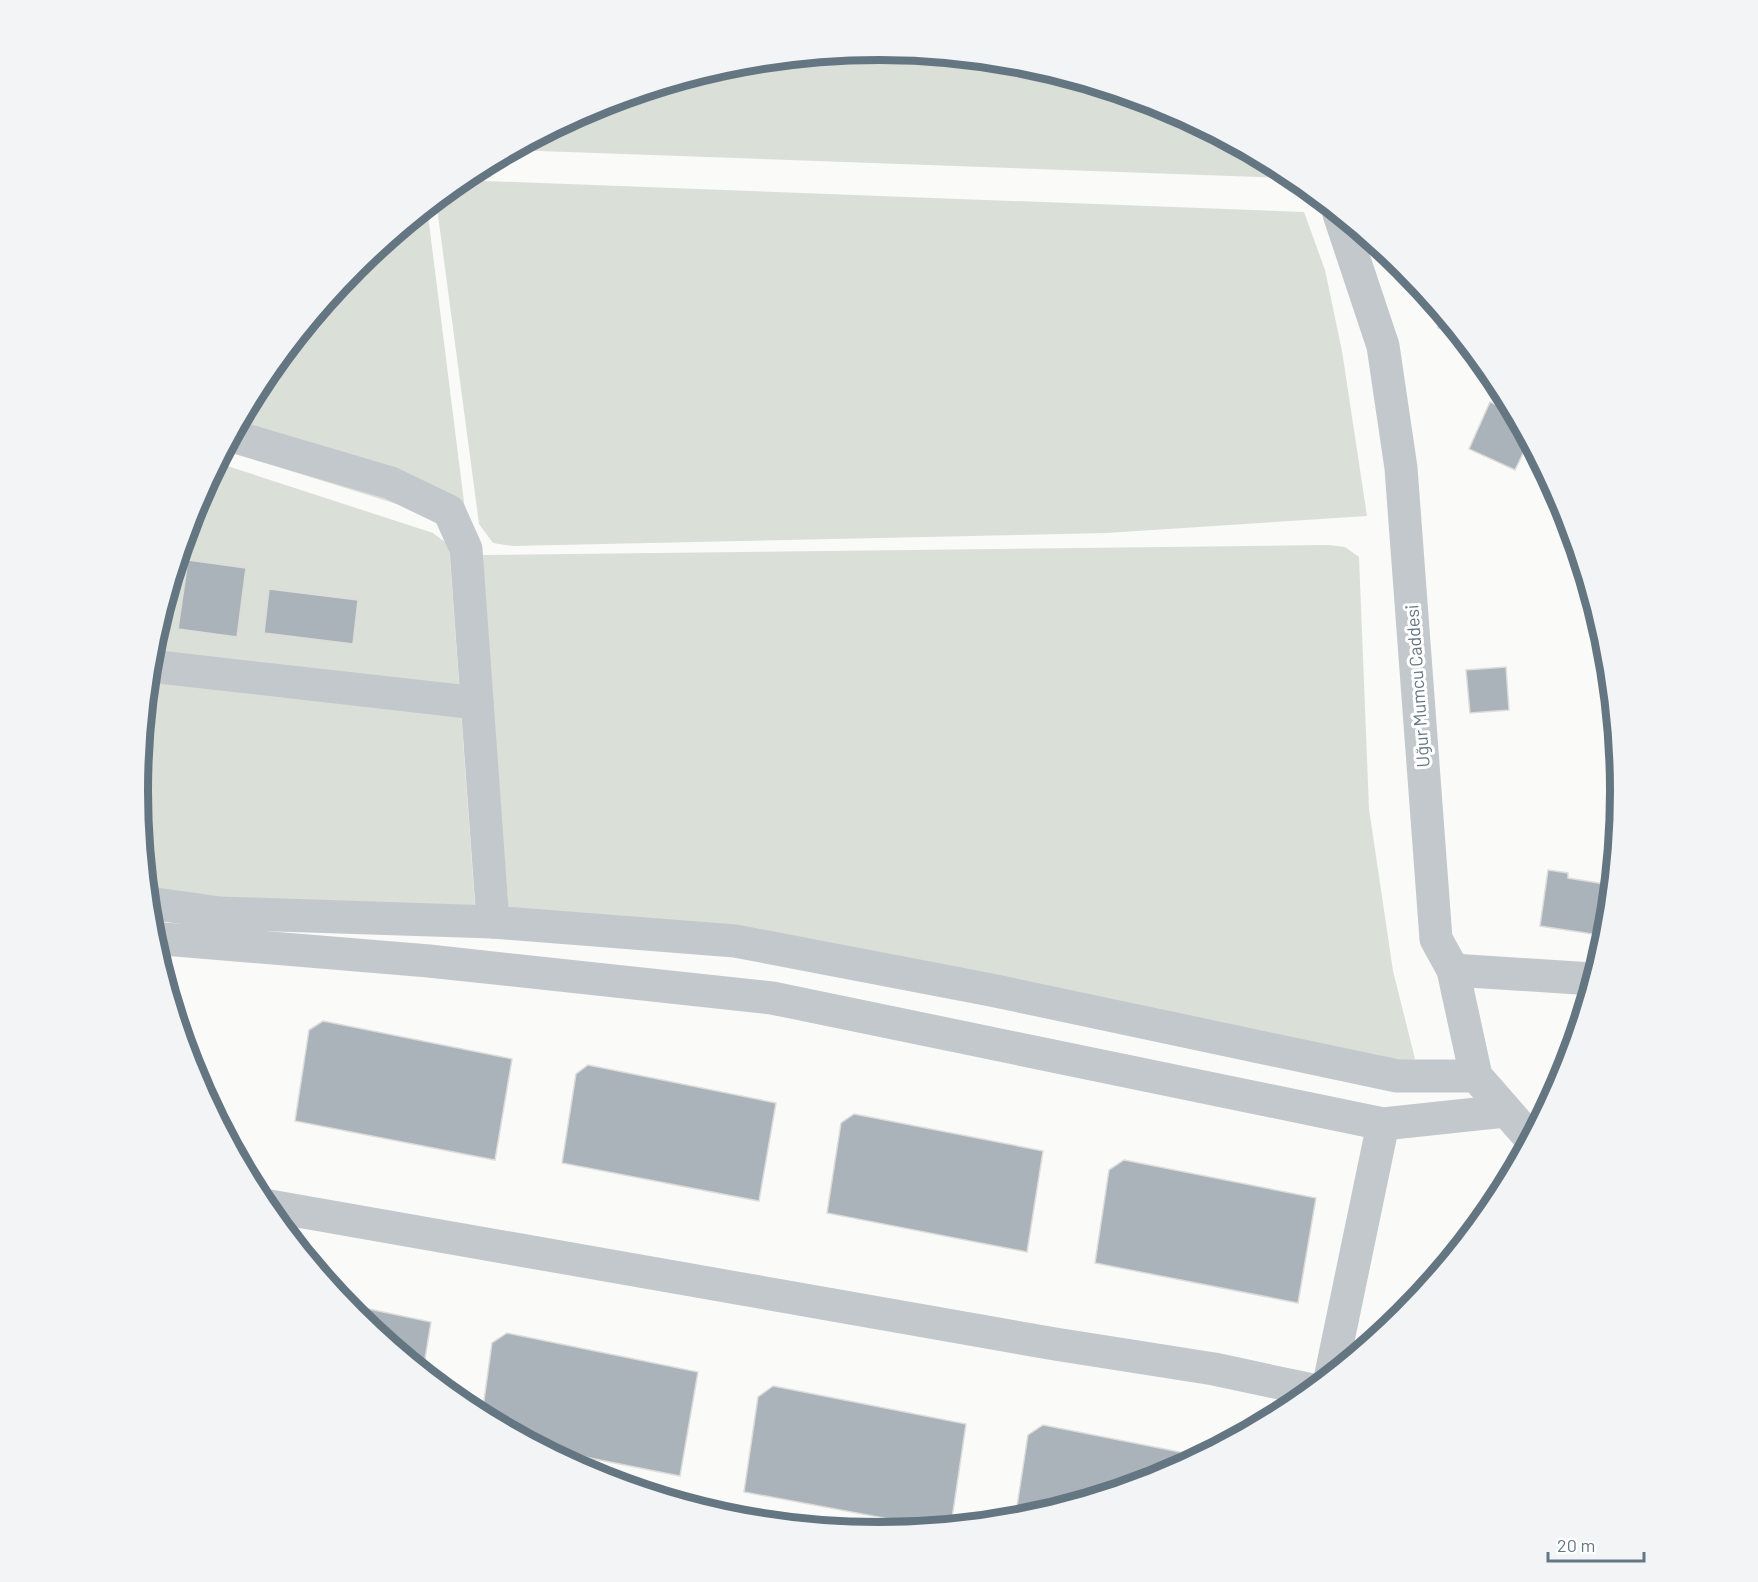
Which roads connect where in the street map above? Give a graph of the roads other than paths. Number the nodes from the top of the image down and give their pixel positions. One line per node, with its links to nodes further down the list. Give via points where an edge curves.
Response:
1 (1343, 227): 8 (street, Uğur Mumcu Caddesi, via 1383,345 1401,468 1436,939)
2 (239, 438): 4 (street, via 391,483 449,511 466,549)
3 (159, 667): 4 (street)
4 (477, 703): 6 (street)
5 (157, 904): 6 (street, via 220,913)
6 (493, 922): 10 (street, via 735,940 1397,1076)
7 (163, 939): 12 (street, via 429,961 760,996)
8 (1453, 970): 9 (street); 10 (street, Uğur Mumcu Caddesi)
9 (1585, 979)
10 (1476, 1076): 11 (street, Uğur Mumcu Caddesi)
11 (1505, 1111): 12 (street); 13 (street, Uğur Mumcu Caddesi)
12 (1383, 1124): 15 (street)
13 (1525, 1132)
14 (279, 1208): 16 (street, via 1214,1369)
15 (1333, 1364)
16 (1301, 1388)

